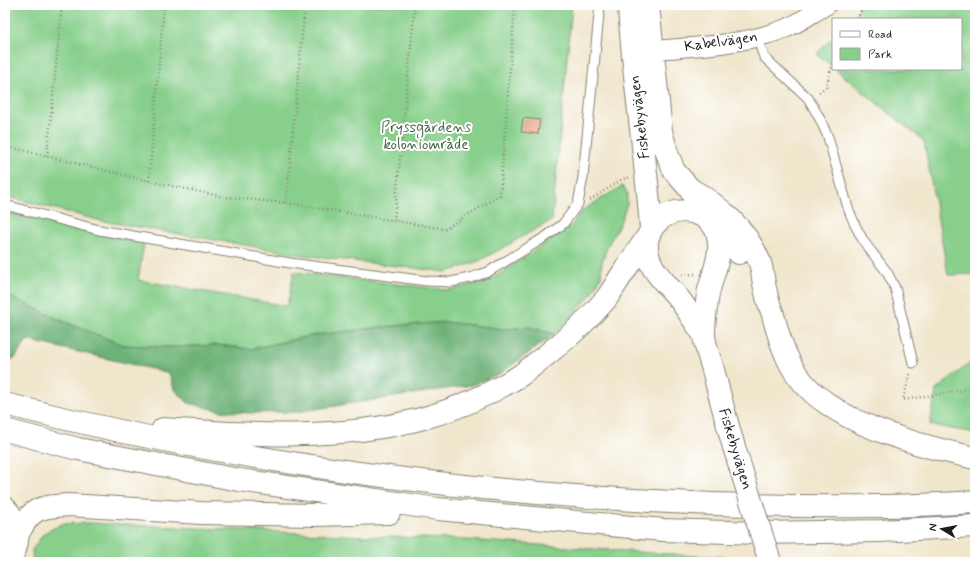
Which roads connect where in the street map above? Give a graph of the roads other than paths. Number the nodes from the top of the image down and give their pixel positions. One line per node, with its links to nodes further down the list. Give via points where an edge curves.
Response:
1 (600, 5): 9 (lane, via 583,177 578,204 563,224 488,272 451,282 428,281 290,263 99,230)
2 (629, 5): 7 (main road, Fiskebyvägen)
3 (648, 5): 6 (main road, Fiskebyvägen)
4 (827, 5): 5 (street, Kabelvägen, via 789,27)
5 (757, 37): 6 (street, Kabelvägen, via 743,41); 14 (lane, via 764,57 808,98 819,117 828,137 855,225 896,288)
6 (653, 50): 7 (street, Kabelvägen); 8 (main road, Fiskebyvägen, via 661,131 674,171)
7 (632, 52): 11 (main road, Fiskebyvägen, via 649,195)
8 (690, 190): 10 (main road, Fiskebyvägen); 12 (main road, via 703,196 723,212 752,245 760,264)
9 (5, 205)
10 (709, 221): 11 (main road, via 696,213 676,212 662,219); 12 (main road, via 735,247); 13 (main road, Fiskebyvägen, via 717,232 718,251 708,294)
11 (650, 233): 13 (main road, Fiskebyvägen, via 647,254 650,264 680,300); 16 (main road, via 607,298 557,347 521,375 475,399 425,418 368,429 291,434)
12 (766, 294): 18 (main road, via 788,359 810,389 825,402 866,424 897,436)
13 (704, 335): 24 (main road, Fiskebyvägen, bridge, via 734,447)
14 (913, 364)
15 (5, 404): 16 (main road)
16 (86, 424): 19 (main road, via 299,465 409,480 547,494 761,506 878,506)
17 (5, 430): 21 (main road, via 78,449 239,480 407,506)
18 (975, 458)
19 (975, 502)
20 (5, 508): 23 (main road, via 16,524)
21 (464, 511): 22 (main road, via 663,530 744,532); 23 (main road, via 314,515 50,506 38,510 25,520)
22 (975, 526)
23 (15, 553)
24 (770, 562)

